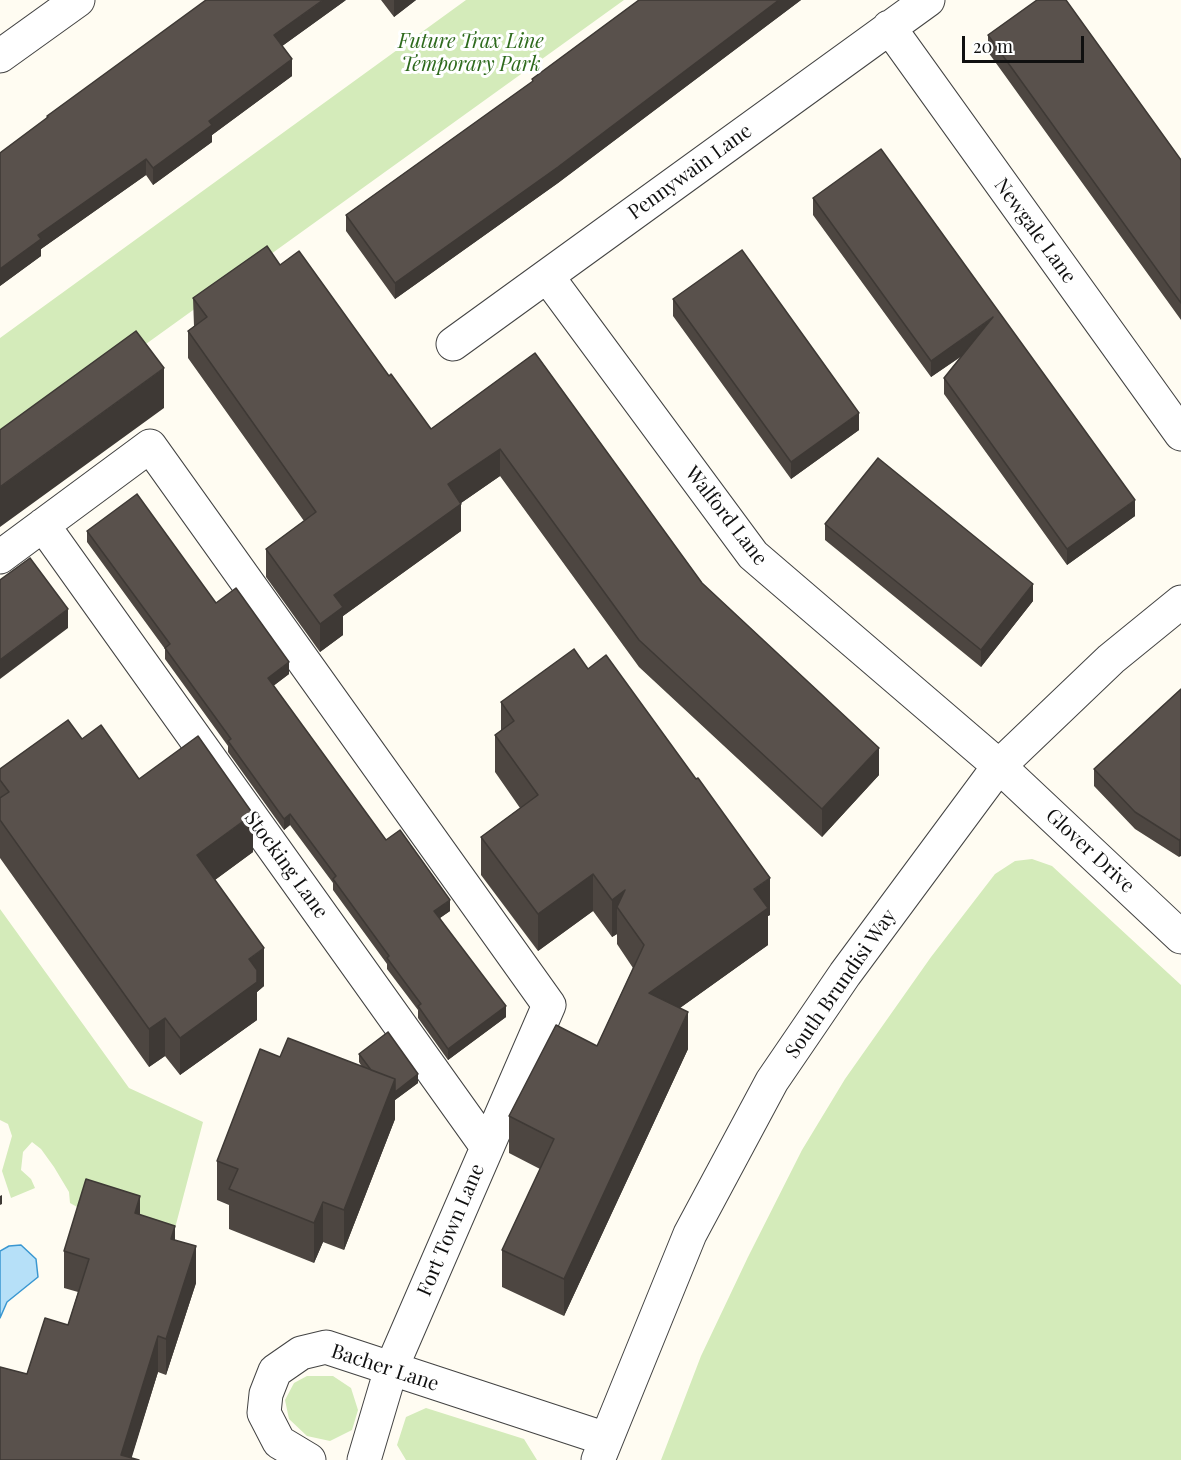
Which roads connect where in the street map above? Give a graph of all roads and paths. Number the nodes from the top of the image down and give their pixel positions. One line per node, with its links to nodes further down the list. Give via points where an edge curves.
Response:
1 (78, 0): 4 (street)
2 (928, 0): 3 (street, Pennywain Lane)
3 (889, 27): 5 (street, Pennywain Lane); 7 (street, Newgale Lane)
4 (0, 56)
5 (546, 276): 6 (street, Pennywain Lane); 11 (street, Walford Lane, via 753,555)
6 (453, 344)
7 (1181, 434)
8 (43, 525): 9 (street); 13 (street, Stocking Lane); 13 (street, Fort Town Lane, via 150,446 549,1005)
9 (0, 557)
10 (1181, 602): 11 (street, South Brundisi Way, via 1111,659)
11 (999, 766): 12 (street, Glover Drive); 15 (street, South Brundisi Way, via 772,1081 690,1234)
12 (1181, 936)
13 (487, 1147): 14 (street, Fort Town Lane)
14 (391, 1369): 15 (street, Bacher Lane); 16 (street, Bacher Lane, via 326,1347 301,1353 275,1371 264,1413 279,1442); 17 (street, Fort Town Lane)
15 (602, 1449)
16 (309, 1460)
17 (364, 1460)

